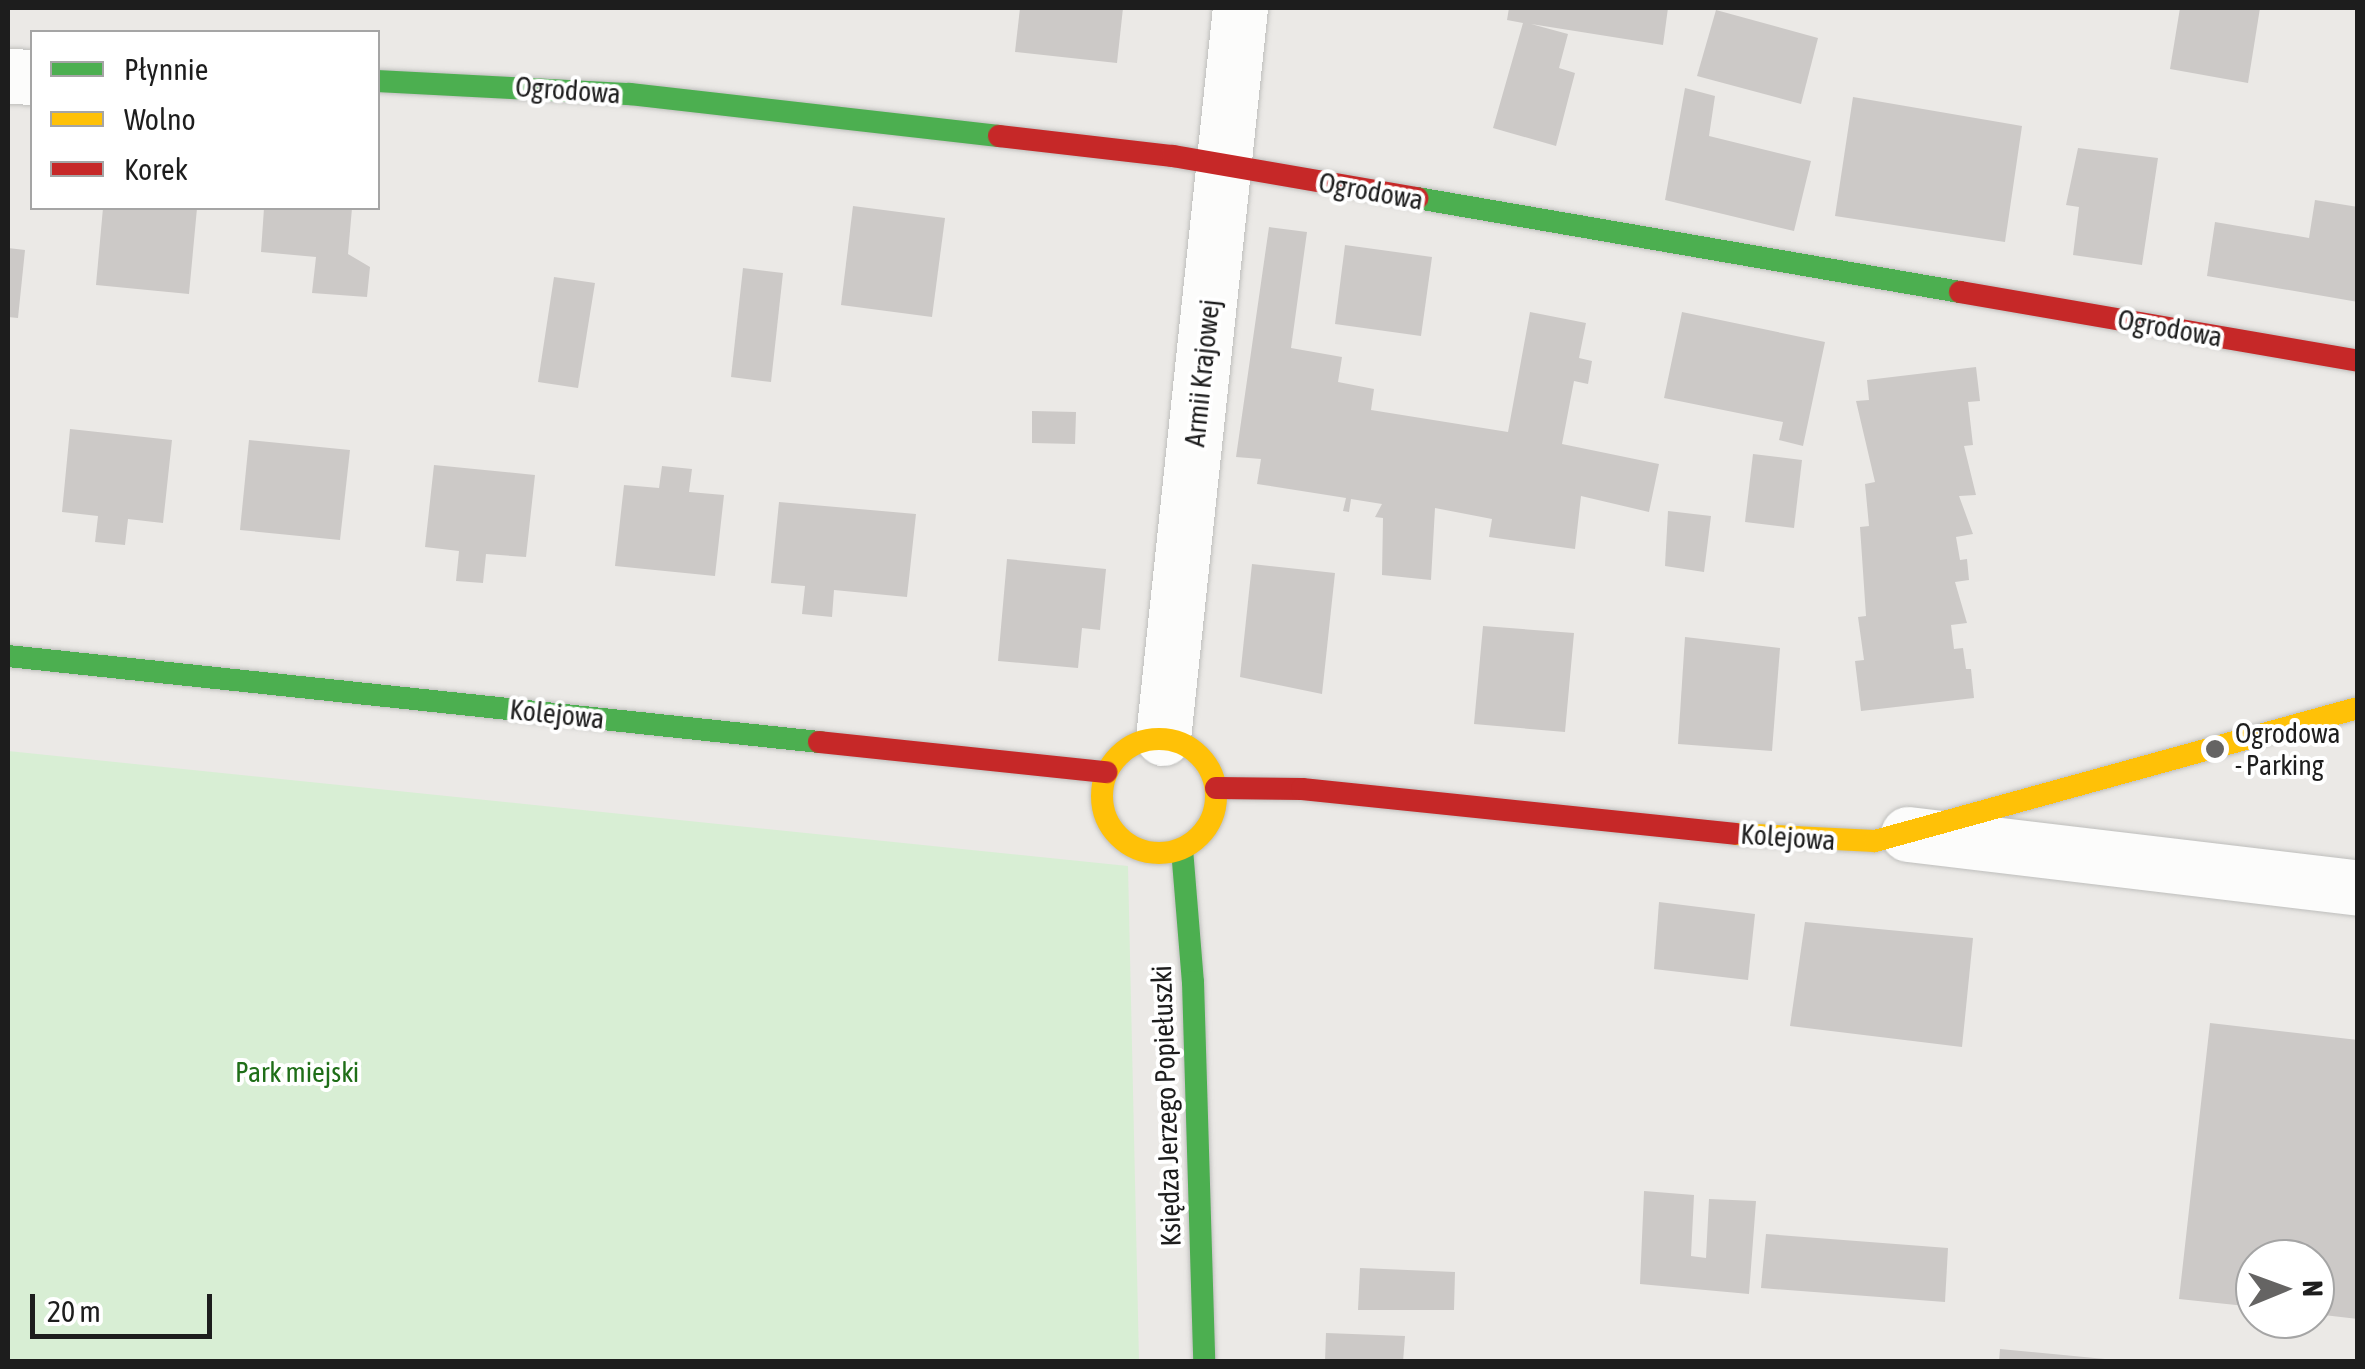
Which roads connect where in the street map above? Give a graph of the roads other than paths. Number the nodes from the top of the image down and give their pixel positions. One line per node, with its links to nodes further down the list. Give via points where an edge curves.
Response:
1 (1240, 8): 3 (street, Armii Krajowej)
2 (380, 81): 3 (street, Ogrodowa, via 630,94)
3 (1225, 165): 4 (street, Ogrodowa); 7 (street, Armii Krajowej)
4 (2358, 361)
5 (8, 656): 8 (street, Kolejowa)
6 (2358, 708): 10 (street)
7 (1163, 738): 8 (street, via 1124,750); 9 (street, via 1198,754)
8 (1106, 772): 11 (street, via 1102,811 1124,844 1162,854)
9 (1216, 788): 10 (street, Kolejowa, via 1302,790 1806,841); 11 (street, via 1209,824)
10 (1908, 834): 12 (street, Kolejowa)
11 (1182, 849): 13 (street, Księdza Jerzego Popiełuszki, via 1193,982)
12 (2358, 888)
13 (1204, 1362)

